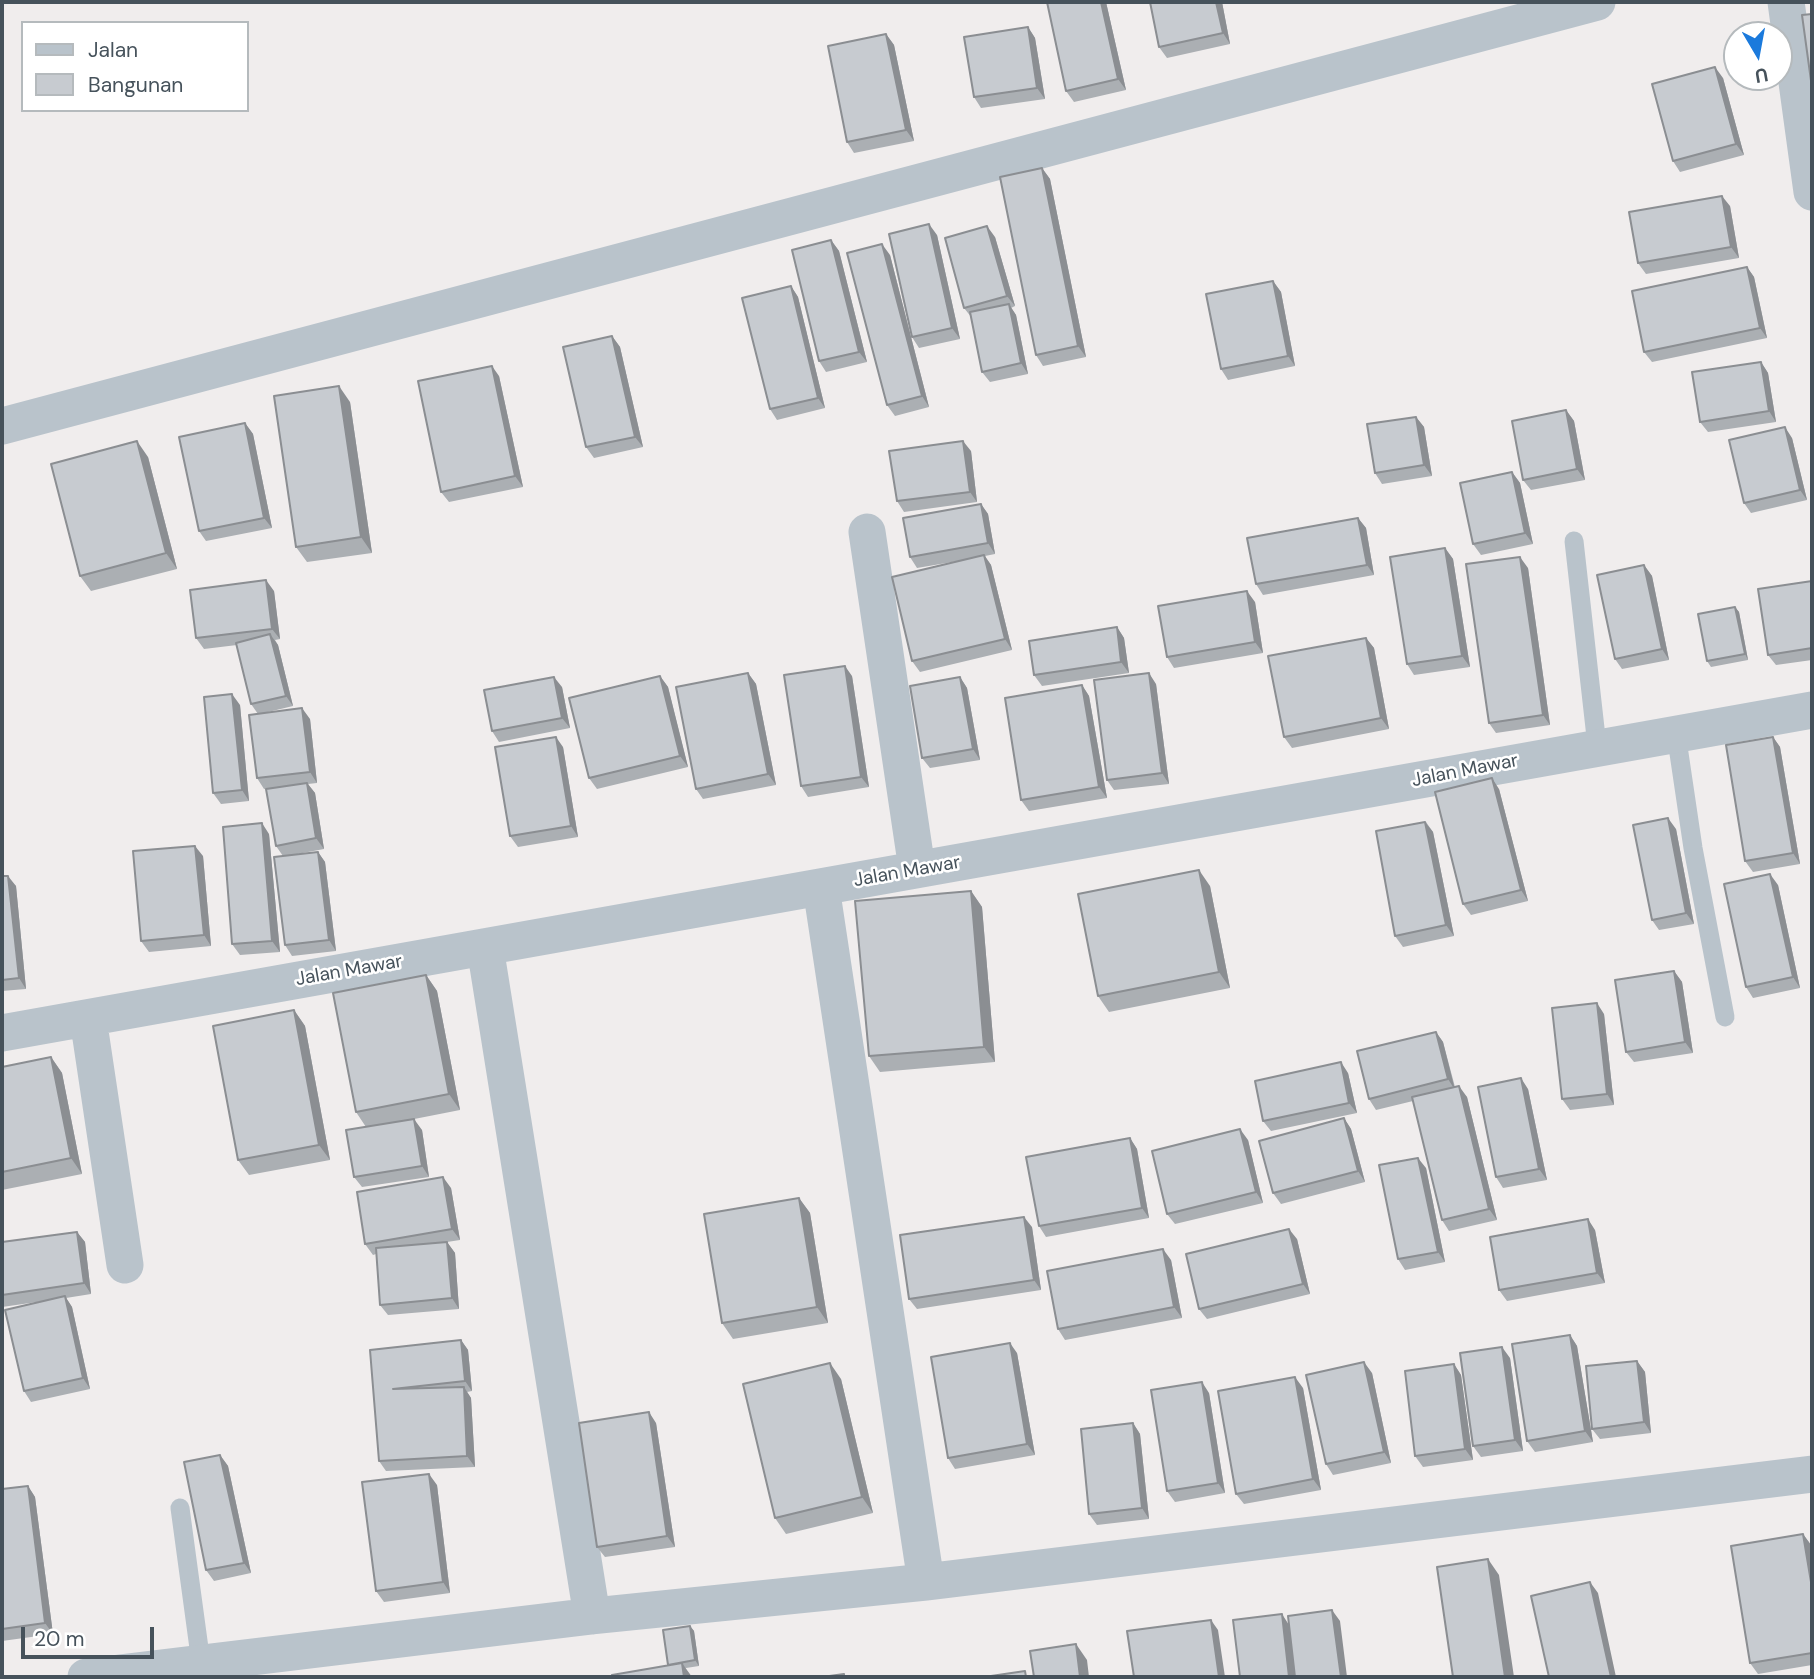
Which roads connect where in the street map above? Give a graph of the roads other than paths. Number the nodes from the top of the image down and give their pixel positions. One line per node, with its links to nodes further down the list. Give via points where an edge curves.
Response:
1 (1597, 2): 4 (street)
2 (1786, 2): 3 (street)
3 (1812, 192)
4 (2, 426)
5 (867, 532): 10 (street)
6 (1574, 541): 9 (lane)
7 (1812, 710): 8 (street, Jalan Mawar)
8 (1676, 733): 9 (street, Jalan Mawar); 14 (lane, via 1692,848)
9 (1597, 746): 10 (street, Jalan Mawar)
10 (917, 869): 11 (street, Jalan Mawar)
11 (821, 887): 12 (street, Jalan Mawar); 19 (street)
12 (485, 947): 13 (street, Jalan Mawar); 20 (street)
13 (88, 1017): 15 (street, Jalan Mawar); 16 (street)
14 (1725, 1017)
15 (2, 1034)
16 (125, 1265)
17 (1812, 1475): 19 (street)
18 (180, 1508): 21 (lane)
19 (926, 1582): 20 (street)
20 (592, 1615): 21 (street)
21 (201, 1663): 22 (street)
22 (86, 1677)

